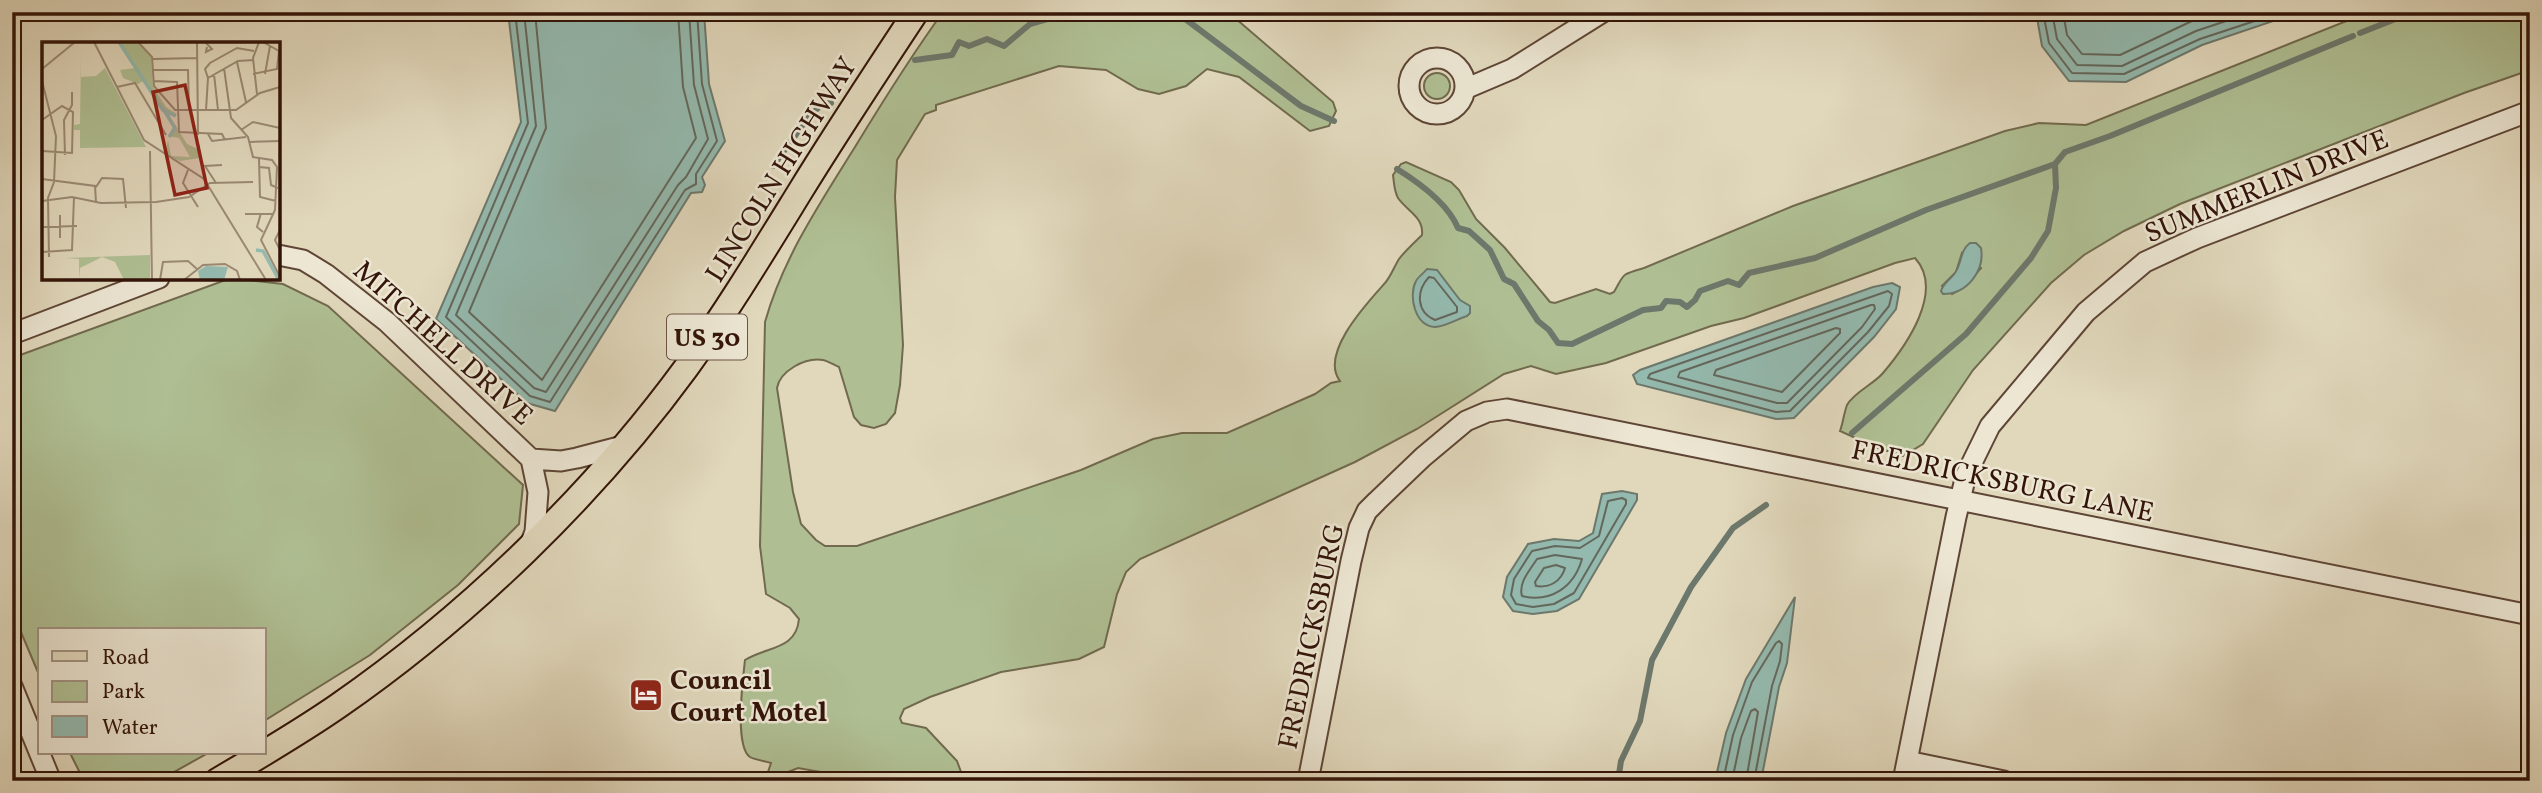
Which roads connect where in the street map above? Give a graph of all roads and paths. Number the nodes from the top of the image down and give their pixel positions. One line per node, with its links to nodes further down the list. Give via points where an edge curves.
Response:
1 (916, 12): 9 (main road, LINCOLN HIGHWAY / US 30, via 724,312)
2 (1602, 12): 3 (street, via 1512,69)
3 (1465, 89)
4 (2530, 111): 11 (street, SUMMERLIN DRIVE, via 2145,262 2086,312 1990,426 1966,475)
5 (280, 255): 10 (street, MITCHELL DRIVE, via 303,260 326,274 387,322)
6 (154, 280): 7 (street)
7 (12, 334)
8 (1466, 421): 11 (street, FREDRICKSBURG LANE, via 1507,409 1528,412); 22 (street, FREDRICKSBURG, via 1367,511 1359,528)
9 (623, 446): 10 (street, MITCHELL DRIVE, via 561,461); 12 (main road, LINCOLN HIGHWAY / US 30)
10 (531, 459): 12 (street, MITCHELL DRIVE, via 538,492)
11 (1960, 499): 13 (street, FREDRICKSBURG LANE); 19 (street, SUMMERLIN DRIVE)
12 (530, 545): 16 (main road, LINCOLN HIGHWAY / US 30, via 446,621 338,705)
13 (2530, 615)
14 (12, 686): 15 (street)
15 (38, 749)
16 (266, 750)
17 (40, 754): 20 (street)
18 (260, 754): 21 (main road, LINCOLN HIGHWAY / US 30)
19 (1905, 771): 23 (street)
20 (51, 781)
21 (217, 781)
22 (1308, 781)
23 (2004, 781)

